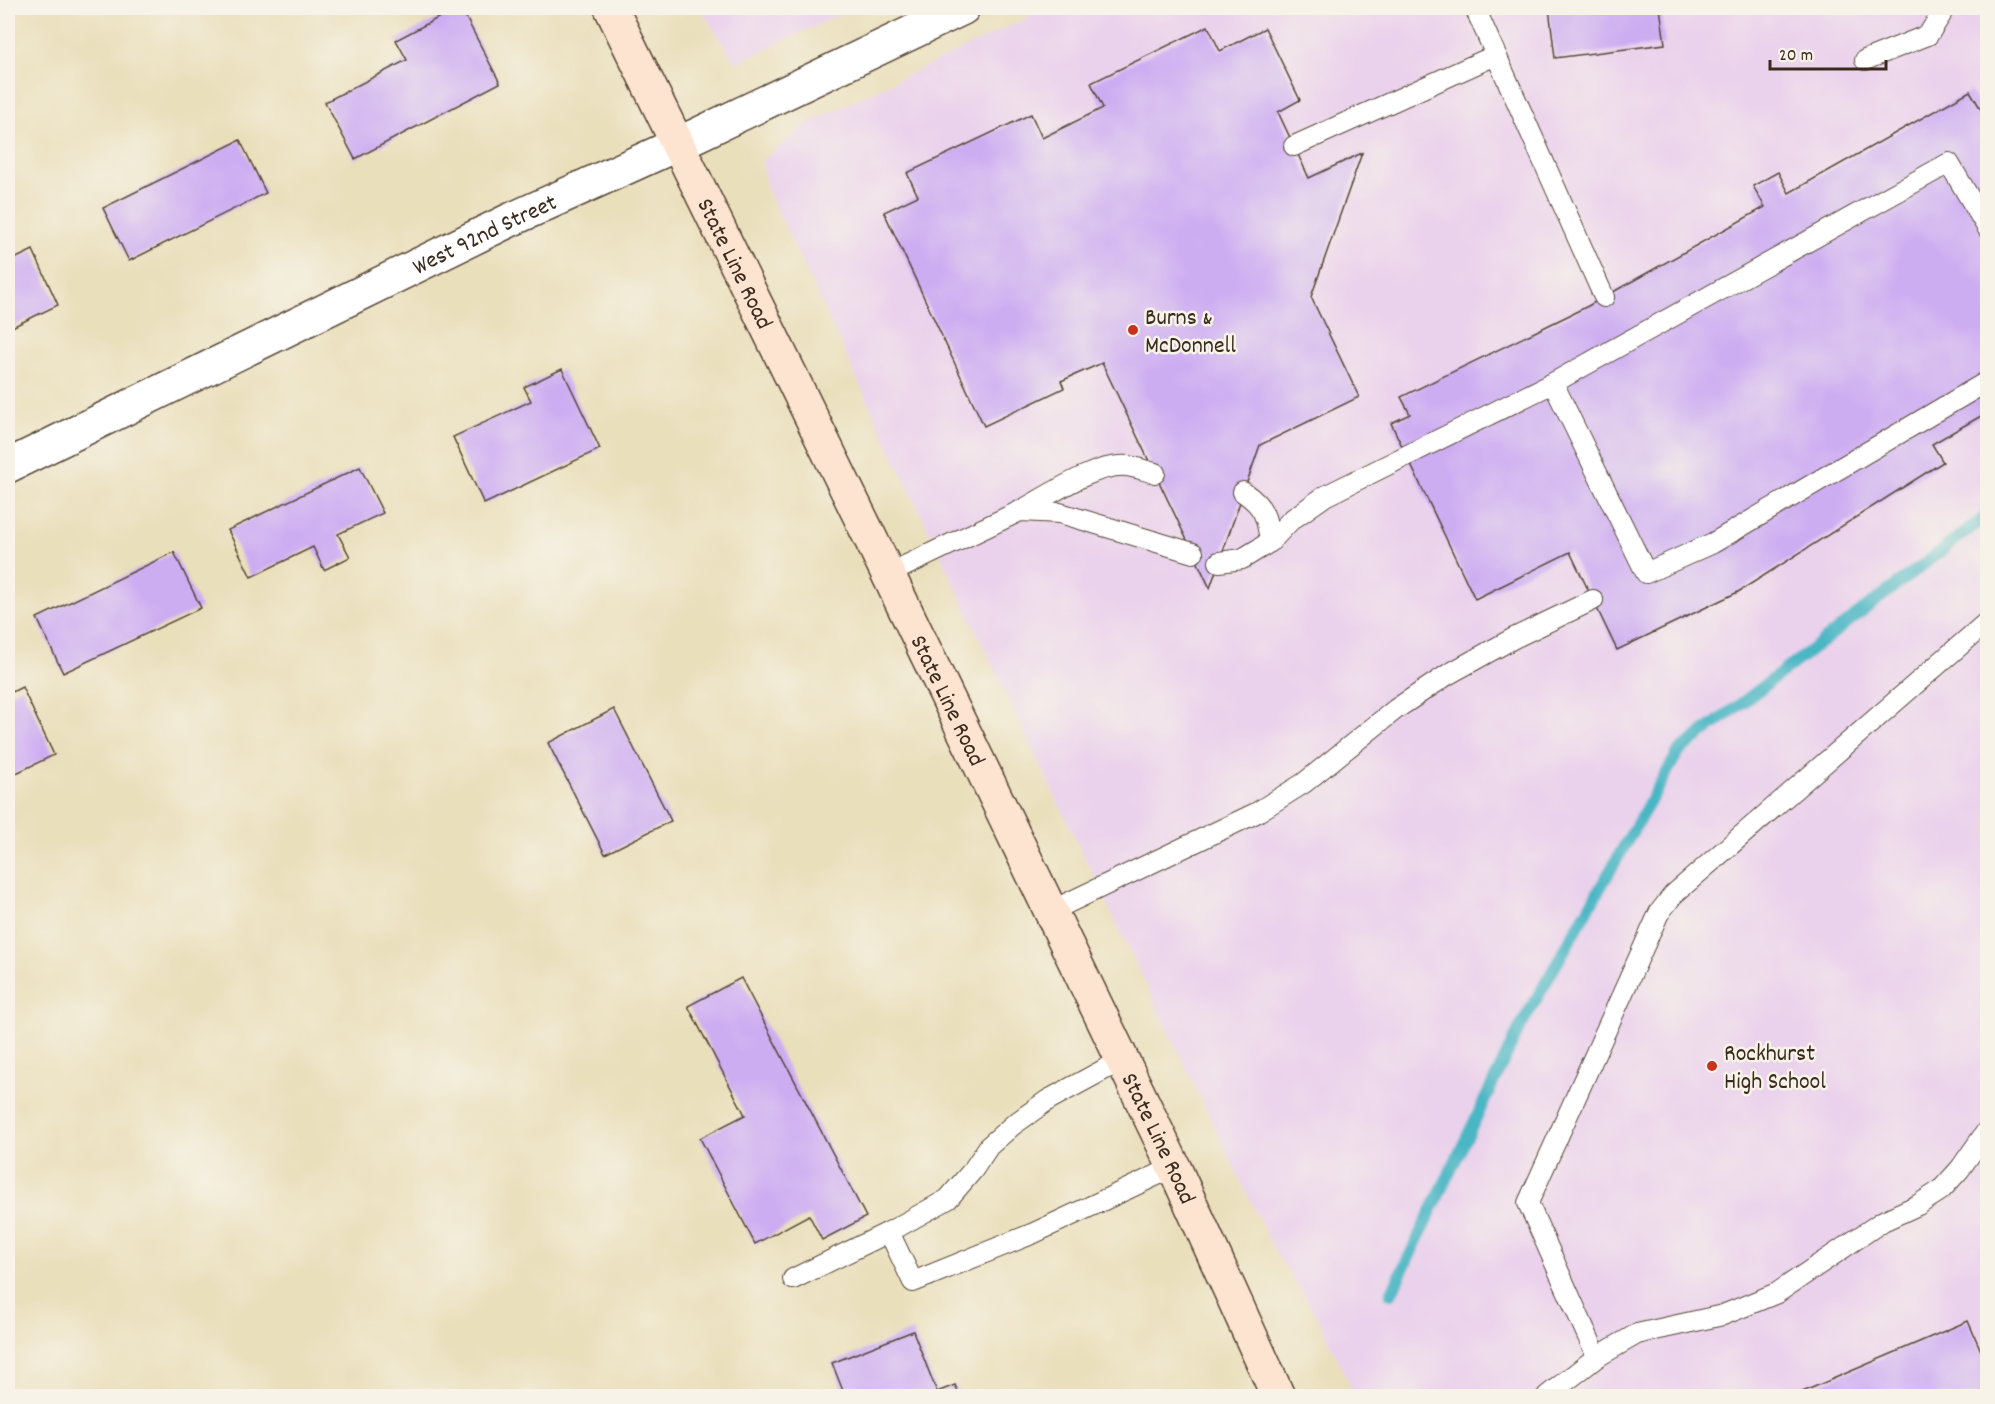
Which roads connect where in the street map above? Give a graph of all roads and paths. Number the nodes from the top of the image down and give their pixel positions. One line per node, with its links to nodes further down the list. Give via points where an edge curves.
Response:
1 (611, 8): 7 (main road, State Line Road)
2 (963, 8): 7 (street, West 92nd Street)
3 (1475, 8): 5 (lane)
4 (1940, 8): 6 (lane, via 1941,15 1928,35)
5 (1496, 55): 8 (lane); 10 (lane)
6 (1865, 60)
7 (678, 144): 13 (street, West 92nd Street, via 508,221); 20 (main road, State Line Road)
8 (1294, 146)
9 (1988, 229): 12 (lane, via 1949,163)
10 (1604, 297)
11 (1988, 381): 12 (lane, via 1713,543 1646,573)
12 (1553, 383): 17 (lane, via 1325,496)
13 (8, 466)
14 (1155, 473): 16 (lane, via 1127,466 1109,467)
15 (1243, 492): 17 (lane, via 1261,507)
16 (1020, 511): 18 (lane, via 1060,513); 20 (lane)
17 (1270, 542): 19 (lane, via 1242,559)
18 (1193, 553)
19 (1219, 562)
20 (888, 574): 23 (main road, State Line Road)
21 (1593, 600): 23 (lane, via 1447,675 1396,709 1304,783 1256,813)
22 (1988, 621): 29 (lane, via 1673,895 1659,913 1528,1203)
23 (1051, 911): 24 (main road, State Line Road)
24 (1122, 1060): 26 (main road, State Line Road); 27 (lane, via 1048,1100 1013,1125 989,1146 948,1199)
25 (1988, 1129): 29 (lane, via 1941,1190 1883,1221 1777,1293 1723,1315 1637,1334)
26 (1174, 1167): 27 (lane, via 1034,1233 913,1282); 30 (main road, State Line Road)
27 (889, 1232): 28 (lane)
28 (793, 1279)
29 (1597, 1358): 31 (lane)
30 (1278, 1396)
31 (1548, 1396)

